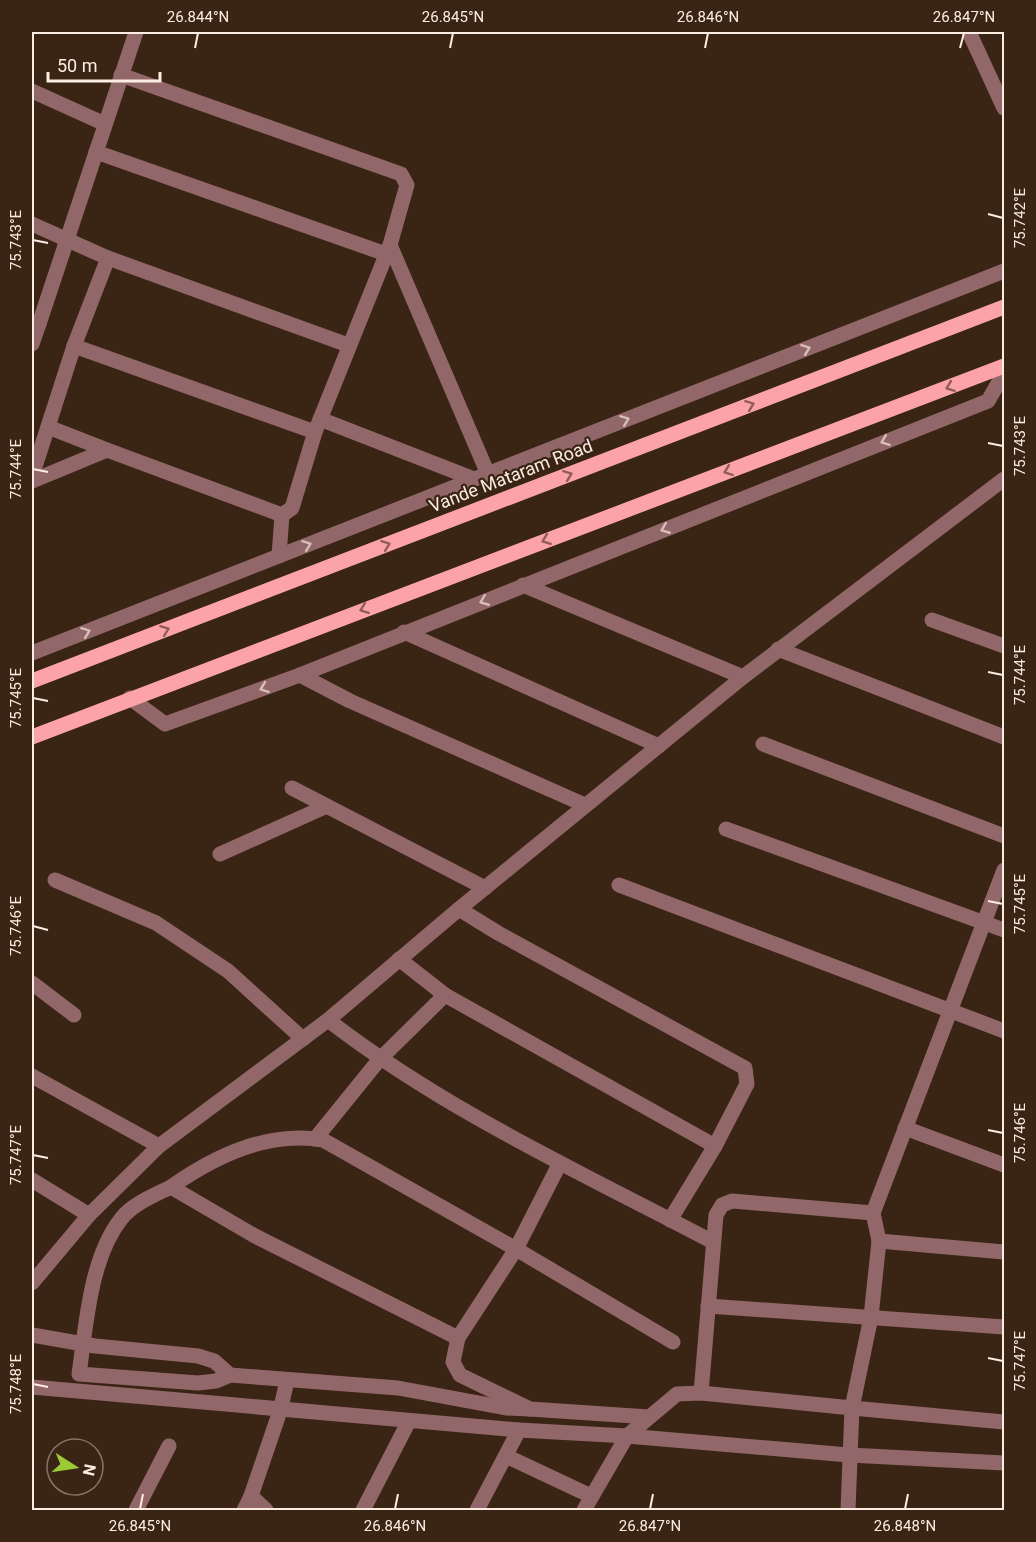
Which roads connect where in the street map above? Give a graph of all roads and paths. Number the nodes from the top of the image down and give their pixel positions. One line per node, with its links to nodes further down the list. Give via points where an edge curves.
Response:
1 (136, 32): 3 (street)
2 (969, 32): 5 (street)
3 (121, 75): 6 (street); 10 (street, via 401,174 407,185)
4 (32, 92): 6 (street)
5 (1005, 108)
6 (105, 124): 7 (street)
7 (96, 152): 9 (street); 10 (street)
8 (32, 224): 9 (street)
9 (68, 239): 11 (street); 14 (street)
10 (388, 249): 16 (street); 24 (street)
11 (108, 258): 16 (street); 17 (street)
12 (1005, 271): 24 (street, one-way to 12)
13 (1005, 307): 37 (main road, Vande Mataram Road, one-way to 13)
14 (35, 323): 15 (street)
15 (32, 344)
16 (348, 345): 20 (street)
17 (74, 346): 20 (street); 21 (street)
18 (1005, 366): 38 (main road, one-way to 38)
19 (1005, 373): 29 (street, one-way to 29, via 988,401)
20 (318, 425): 24 (street); 27 (street, via 292,508)
21 (48, 427): 22 (street); 23 (street)
22 (107, 450): 26 (street); 27 (street)
23 (32, 476)
24 (481, 477): 28 (street, one-way to 24)
25 (1005, 479): 33 (street)
26 (32, 481)
27 (282, 515): 28 (street)
28 (279, 556): 34 (street, one-way to 28)
29 (523, 585): 31 (street, one-way to 31); 36 (street)
30 (932, 620): 32 (street)
31 (404, 633): 35 (street); 42 (street)
32 (1005, 646)
33 (778, 649): 36 (street); 40 (street)
34 (32, 653)
35 (300, 675): 38 (street, one-way to 38, via 165,724); 44 (street)
36 (743, 677): 42 (street)
37 (32, 681)
38 (130, 698): 39 (main road)
39 (32, 737)
40 (1005, 737)
41 (763, 744): 47 (street)
42 (659, 746): 44 (street)
43 (292, 788): 45 (street)
44 (585, 805): 52 (street)
45 (327, 806): 48 (street); 52 (street)
46 (726, 829): 54 (street)
47 (1005, 836)
48 (220, 855)
49 (1005, 870): 54 (street)
50 (55, 880): 63 (street, via 156,923 228,971)
51 (619, 885): 59 (street)
52 (485, 888): 53 (street)
53 (459, 909): 56 (street); 69 (street, via 745,1068 747,1084)
54 (983, 922): 55 (street); 59 (street)
55 (1005, 930)
56 (399, 959): 58 (street); 61 (street)
57 (32, 983): 60 (street)
58 (445, 995): 64 (street); 69 (street)
59 (951, 1011): 62 (street); 66 (street)
60 (74, 1015)
61 (328, 1020): 63 (street); 64 (street)
62 (1005, 1031)
63 (303, 1039): 68 (street)
64 (379, 1060): 67 (street); 70 (street)
65 (32, 1076): 68 (street)
66 (906, 1128): 71 (street); 74 (street)
67 (315, 1139): 73 (street, via 283,1139 251,1146 202,1165); 79 (street)
68 (159, 1146): 75 (street)
69 (715, 1146): 76 (street)
70 (559, 1165): 76 (street); 79 (street)
71 (1005, 1165)
72 (32, 1180): 75 (street)
73 (171, 1187): 86 (street, via 255,1236); 87 (street, via 145,1200 122,1217 114,1229 95,1276)
74 (873, 1213): 77 (street); 78 (street, via 732,1201 722,1205 716,1215)
75 (90, 1215): 81 (street)
76 (670, 1220): 78 (street)
77 (879, 1241): 80 (street); 83 (street)
78 (713, 1242): 82 (street)
79 (516, 1249): 86 (street); 88 (street)
80 (1005, 1252)
81 (32, 1283)
82 (708, 1305): 83 (street); 92 (street)
83 (871, 1317): 84 (street); 93 (street)
84 (1005, 1327)
85 (32, 1335): 87 (street)
86 (458, 1338): 94 (street, via 453,1362 460,1375)
87 (84, 1342): 89 (street, via 198,1356 214,1361); 89 (street, via 79,1374 198,1383)
88 (673, 1342)
89 (230, 1375): 90 (street)
90 (287, 1381): 94 (street, via 398,1388); 95 (street)
91 (32, 1387): 95 (street)
92 (701, 1393): 93 (street); 96 (street, via 677,1394)
93 (852, 1408): 98 (street); 102 (street)
94 (530, 1409): 96 (street)
95 (280, 1411): 97 (street); 106 (street)
96 (649, 1418): 100 (street)
97 (409, 1421): 99 (street); 109 (street)
98 (1005, 1422)
99 (519, 1430): 100 (street); 103 (street)
100 (627, 1436): 102 (street); 105 (street)
101 (169, 1446): 107 (street)
102 (849, 1455): 104 (street); 112 (street)
103 (506, 1456): 105 (street); 110 (street)
104 (1005, 1463)
105 (591, 1496): 111 (street)
106 (248, 1503): 108 (street)
107 (136, 1510)
108 (266, 1510)
109 (363, 1510)
110 (477, 1510)
111 (584, 1510)
112 (848, 1510)

